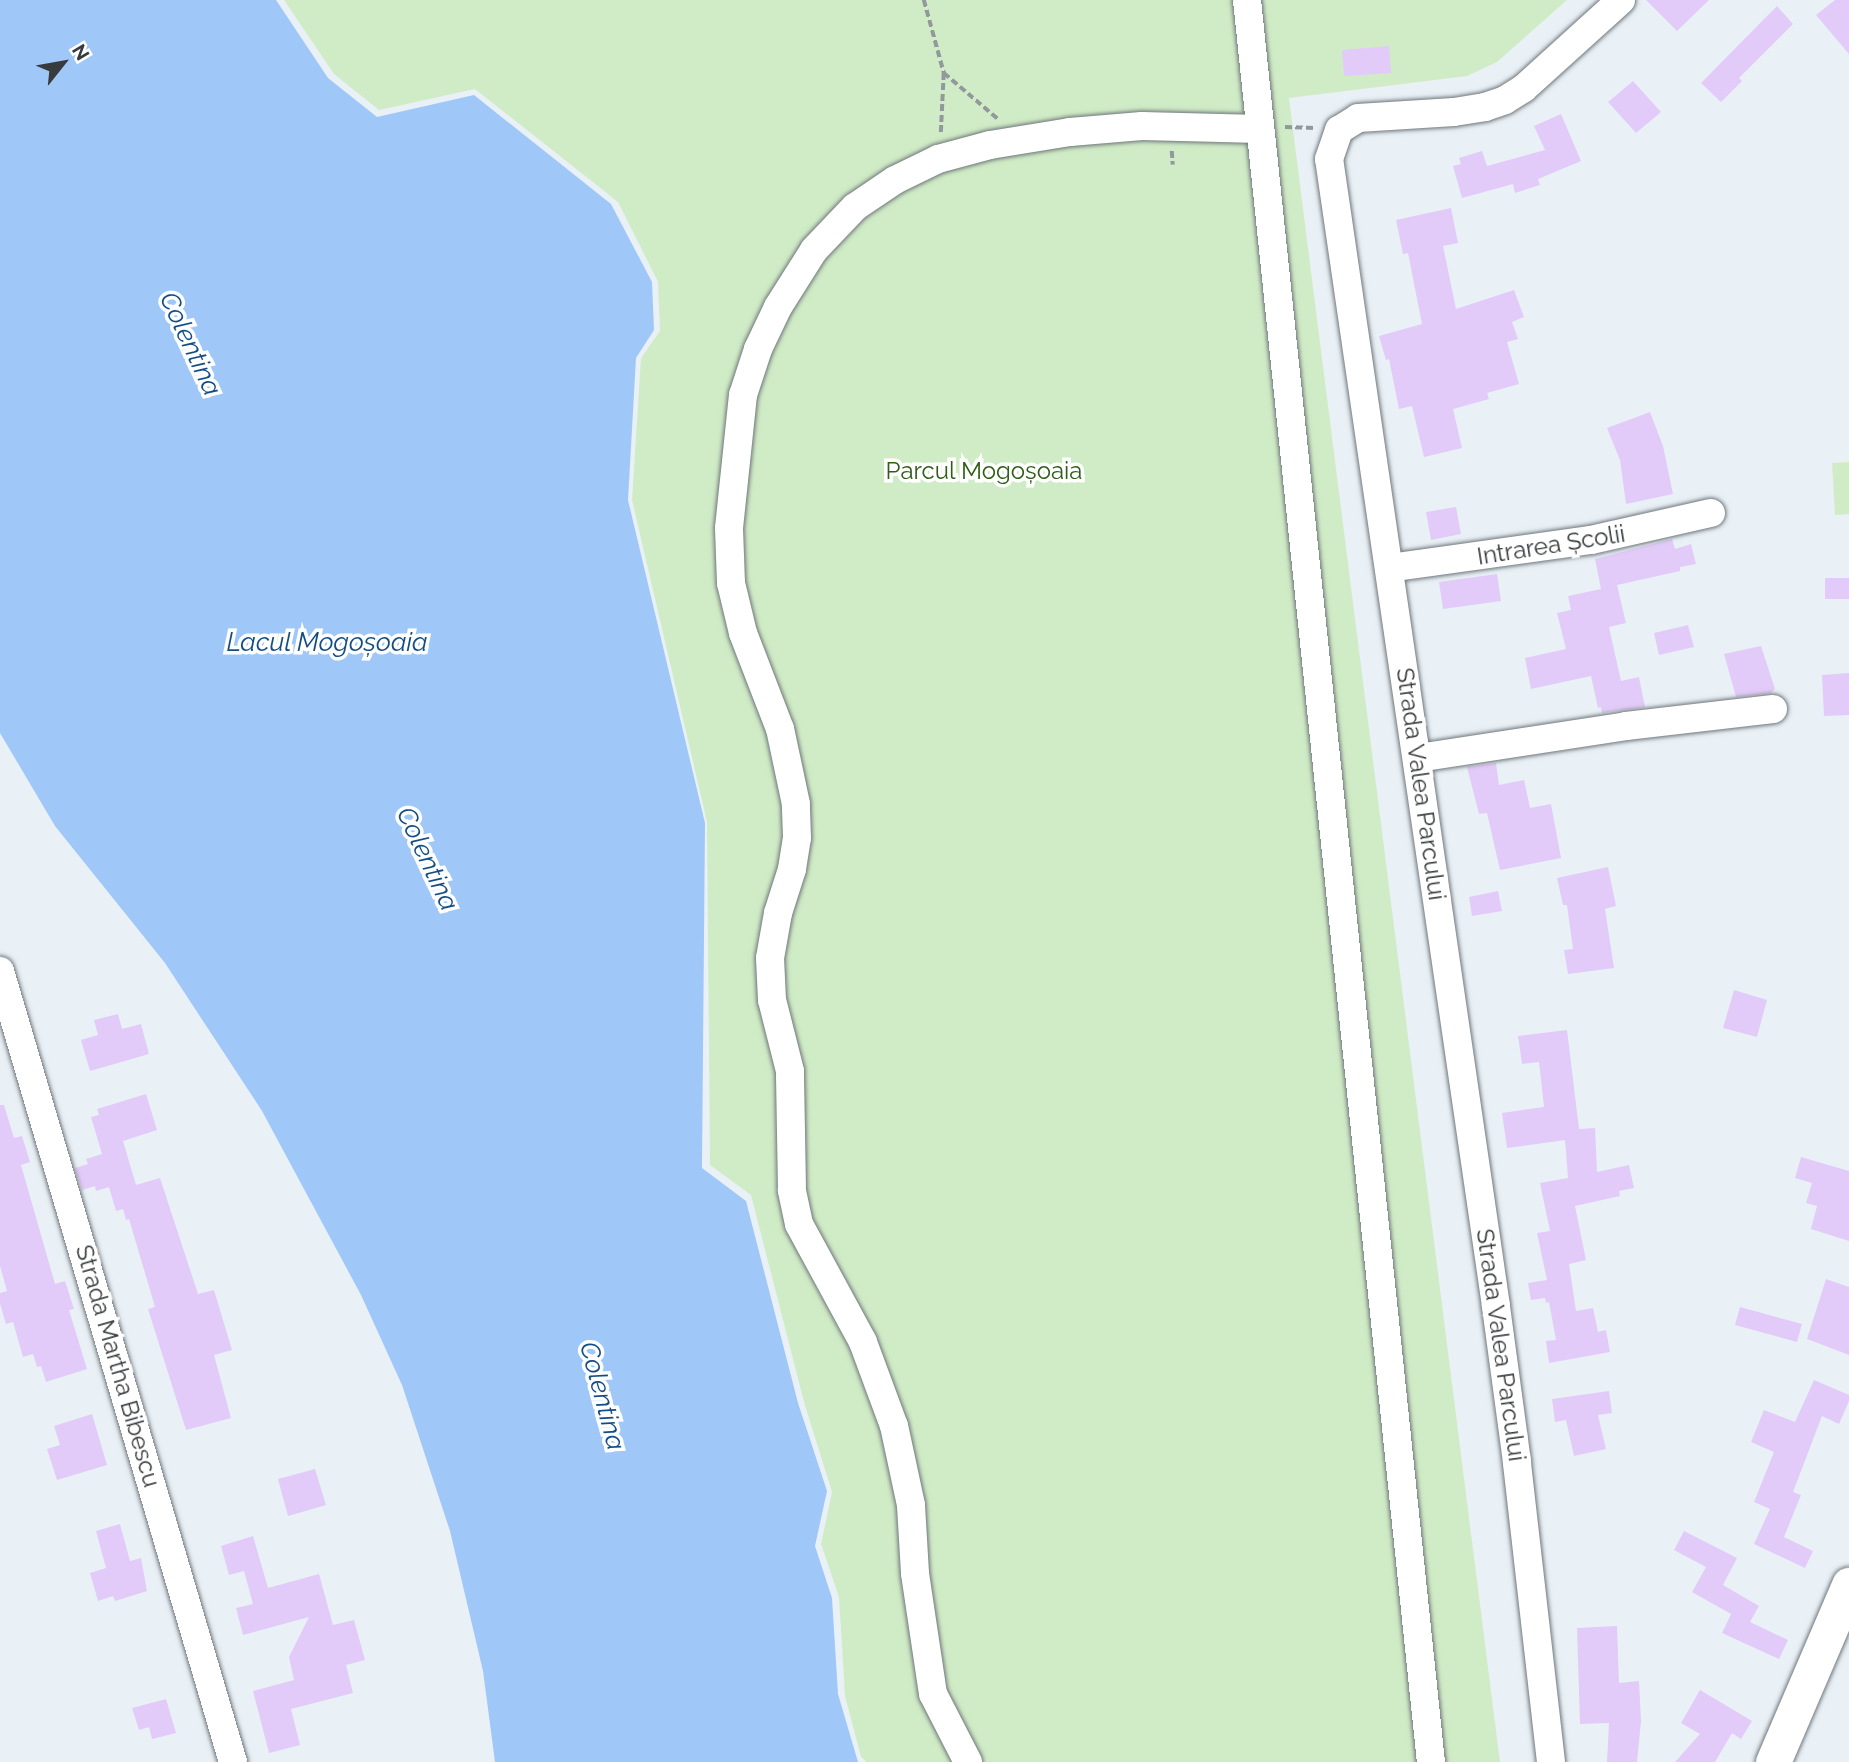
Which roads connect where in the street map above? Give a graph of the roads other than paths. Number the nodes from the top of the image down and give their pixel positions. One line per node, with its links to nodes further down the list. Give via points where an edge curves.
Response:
1 (1247, 0): 3 (street)
2 (1621, 0): 5 (street, Strada Valea Parcului, via 1545,71 1505,100 1454,112 1358,118 1339,130 1329,159)
3 (1260, 129): 11 (street, via 1142,126 1026,140 938,159 895,180 855,207 814,250 778,307 743,394 729,528 732,583 743,633 780,729 796,804 792,869 770,958 772,1000 790,1070 792,1190 799,1224 863,1342 894,1426 911,1505 916,1585 933,1693); 12 (street)
4 (1711, 513): 5 (street, Intrarea Școlii, via 1591,540)
5 (1390, 568): 7 (street, Strada Valea Parcului)
6 (1773, 709): 7 (street)
7 (1418, 758): 13 (street, Strada Valea Parcului, via 1517,1462)
8 (0, 971): 10 (street, Strada Martha Bibescu)
9 (1849, 1585): 14 (main road)
10 (233, 1762)
11 (968, 1762)
12 (1431, 1762)
13 (1550, 1762)
14 (1773, 1762)

